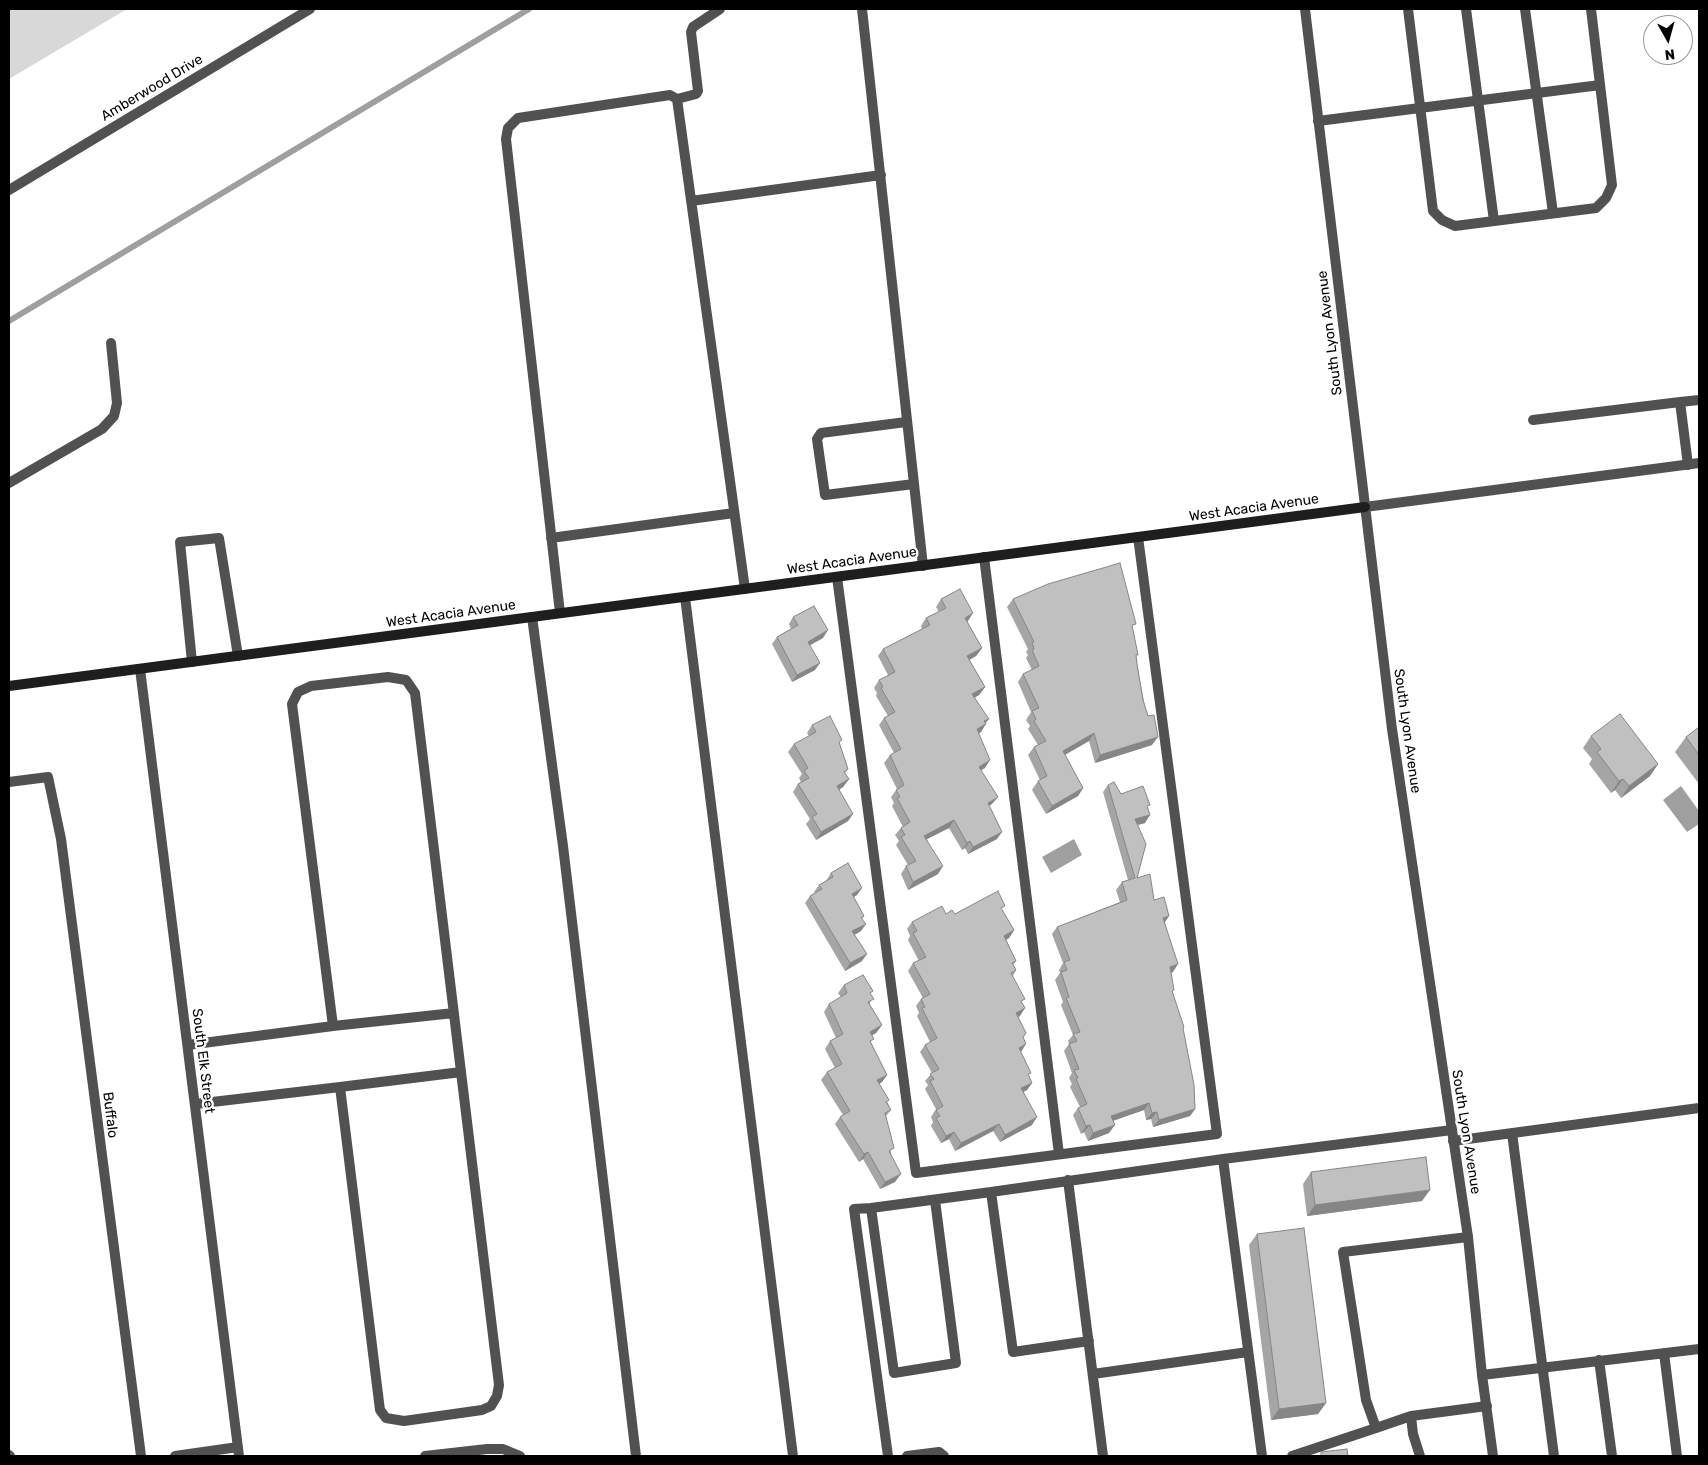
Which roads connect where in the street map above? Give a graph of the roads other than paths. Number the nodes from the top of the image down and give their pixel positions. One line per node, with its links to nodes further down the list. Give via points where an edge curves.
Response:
1 (310, 9): 16 (street, Amberwood Drive)
2 (720, 9): 11 (street, via 693,27 698,91)
3 (862, 9): 15 (street)
4 (1305, 9): 14 (street, South Lyon Avenue)
5 (1408, 9): 13 (street)
6 (1466, 9): 12 (street)
7 (1525, 9): 10 (street)
8 (1591, 9): 9 (street)
9 (1600, 85): 10 (street); 18 (street, via 1612,185 1596,208)
10 (1536, 93): 12 (street); 18 (street)
11 (677, 99): 17 (street); 32 (street, via 670,95 518,118 508,128 506,139)
12 (1478, 101): 13 (street); 19 (street)
13 (1420, 108): 14 (street); 19 (street, via 1433,211 1455,226)
14 (1318, 121): 29 (street, South Lyon Avenue)
15 (881, 175): 17 (street); 24 (street)
16 (9, 190)
17 (691, 201): 30 (street)
18 (1553, 213): 19 (street)
19 (1494, 221)
20 (111, 343): 27 (street, via 117,403 114,416 102,429)
21 (1699, 400): 22 (street)
22 (1680, 402): 23 (street); 26 (street)
23 (1533, 420)
24 (906, 422): 28 (street); 28 (street, via 821,433 817,439 825,495)
25 (1699, 463): 26 (street, West Acacia Avenue)
26 (1688, 465): 29 (street, West Acacia Avenue)
27 (9, 483)
28 (914, 484): 34 (street)
29 (1365, 507): 31 (street, West Acacia Avenue); 52 (street, South Lyon Avenue, via 1392,729)
30 (734, 513): 32 (street); 36 (street)
31 (1138, 537): 33 (street, West Acacia Avenue); 55 (street, via 1217,1134)
32 (551, 538): 38 (street)
33 (984, 557): 34 (street, West Acacia Avenue); 55 (street)
34 (923, 566): 35 (street, West Acacia Avenue)
35 (837, 577): 36 (street, West Acacia Avenue); 55 (street, via 916,1173)
36 (745, 589): 37 (street, West Acacia Avenue)
37 (685, 597): 38 (street, West Acacia Avenue); 79 (street)
38 (560, 613): 39 (street, West Acacia Avenue)
39 (532, 617): 40 (street, West Acacia Avenue); 78 (street, via 563,846)
40 (238, 656): 41 (street, West Acacia Avenue); 41 (street, via 219,538 180,542)
41 (192, 662): 42 (street, West Acacia Avenue)
42 (140, 669): 43 (street, West Acacia Avenue); 47 (street, South Elk Street)
43 (9, 686)
44 (9, 782): 74 (street, Buffalo, via 48,778 60,840)
45 (454, 1013): 46 (street); 46 (street, via 415,693 406,680 388,677 311,686 298,692 292,704); 48 (street)
46 (333, 1026): 47 (street)
47 (188, 1045): 50 (street, South Elk Street)
48 (461, 1072): 49 (street); 49 (street, via 498,1390 494,1402 487,1409 404,1421 386,1418 378,1404)
49 (340, 1087): 50 (street)
50 (195, 1104): 73 (street, South Elk Street)
51 (1699, 1108): 53 (street)
52 (1452, 1130): 54 (street, South Lyon Avenue); 56 (street)
53 (1512, 1133): 54 (street); 67 (street)
54 (1453, 1141): 61 (street, South Lyon Avenue)
55 (1059, 1154)
56 (1223, 1159): 57 (street); 64 (street)
57 (1068, 1180): 58 (street); 62 (street)
58 (991, 1192): 59 (street); 62 (street, via 1013,1352)
59 (935, 1200): 60 (street); 60 (street, via 956,1363 894,1373)
60 (871, 1208): 80 (street, via 854,1210)
61 (1468, 1237): 69 (street, South Lyon Avenue); 72 (street, via 1344,1252 1366,1400)
62 (1089, 1341): 68 (street)
63 (1699, 1349): 65 (street)
64 (1248, 1352): 68 (street); 84 (street)
65 (1664, 1353): 66 (street); 90 (street)
66 (1600, 1360): 67 (street); 89 (street)
67 (1542, 1368): 69 (street); 88 (street)
68 (1093, 1374): 83 (street)
69 (1482, 1375): 70 (street, South Lyon Avenue)
70 (1488, 1406): 71 (street); 87 (street, South Lyon Avenue)
71 (1411, 1416): 72 (street); 86 (street)
72 (1376, 1428): 85 (street)
73 (239, 1452): 75 (street)
74 (141, 1456)
75 (175, 1456)
76 (425, 1456): 77 (street, via 487,1449 503,1449)
77 (520, 1456)
78 (636, 1456)
79 (793, 1456)
80 (888, 1456)
81 (907, 1456): 82 (street, via 939,1452)
82 (944, 1456)
83 (1104, 1456)
84 (1262, 1456)
85 (1292, 1456)
86 (1420, 1456)
87 (1494, 1456)
88 (1554, 1456)
89 (1612, 1456)
90 (1677, 1456)

